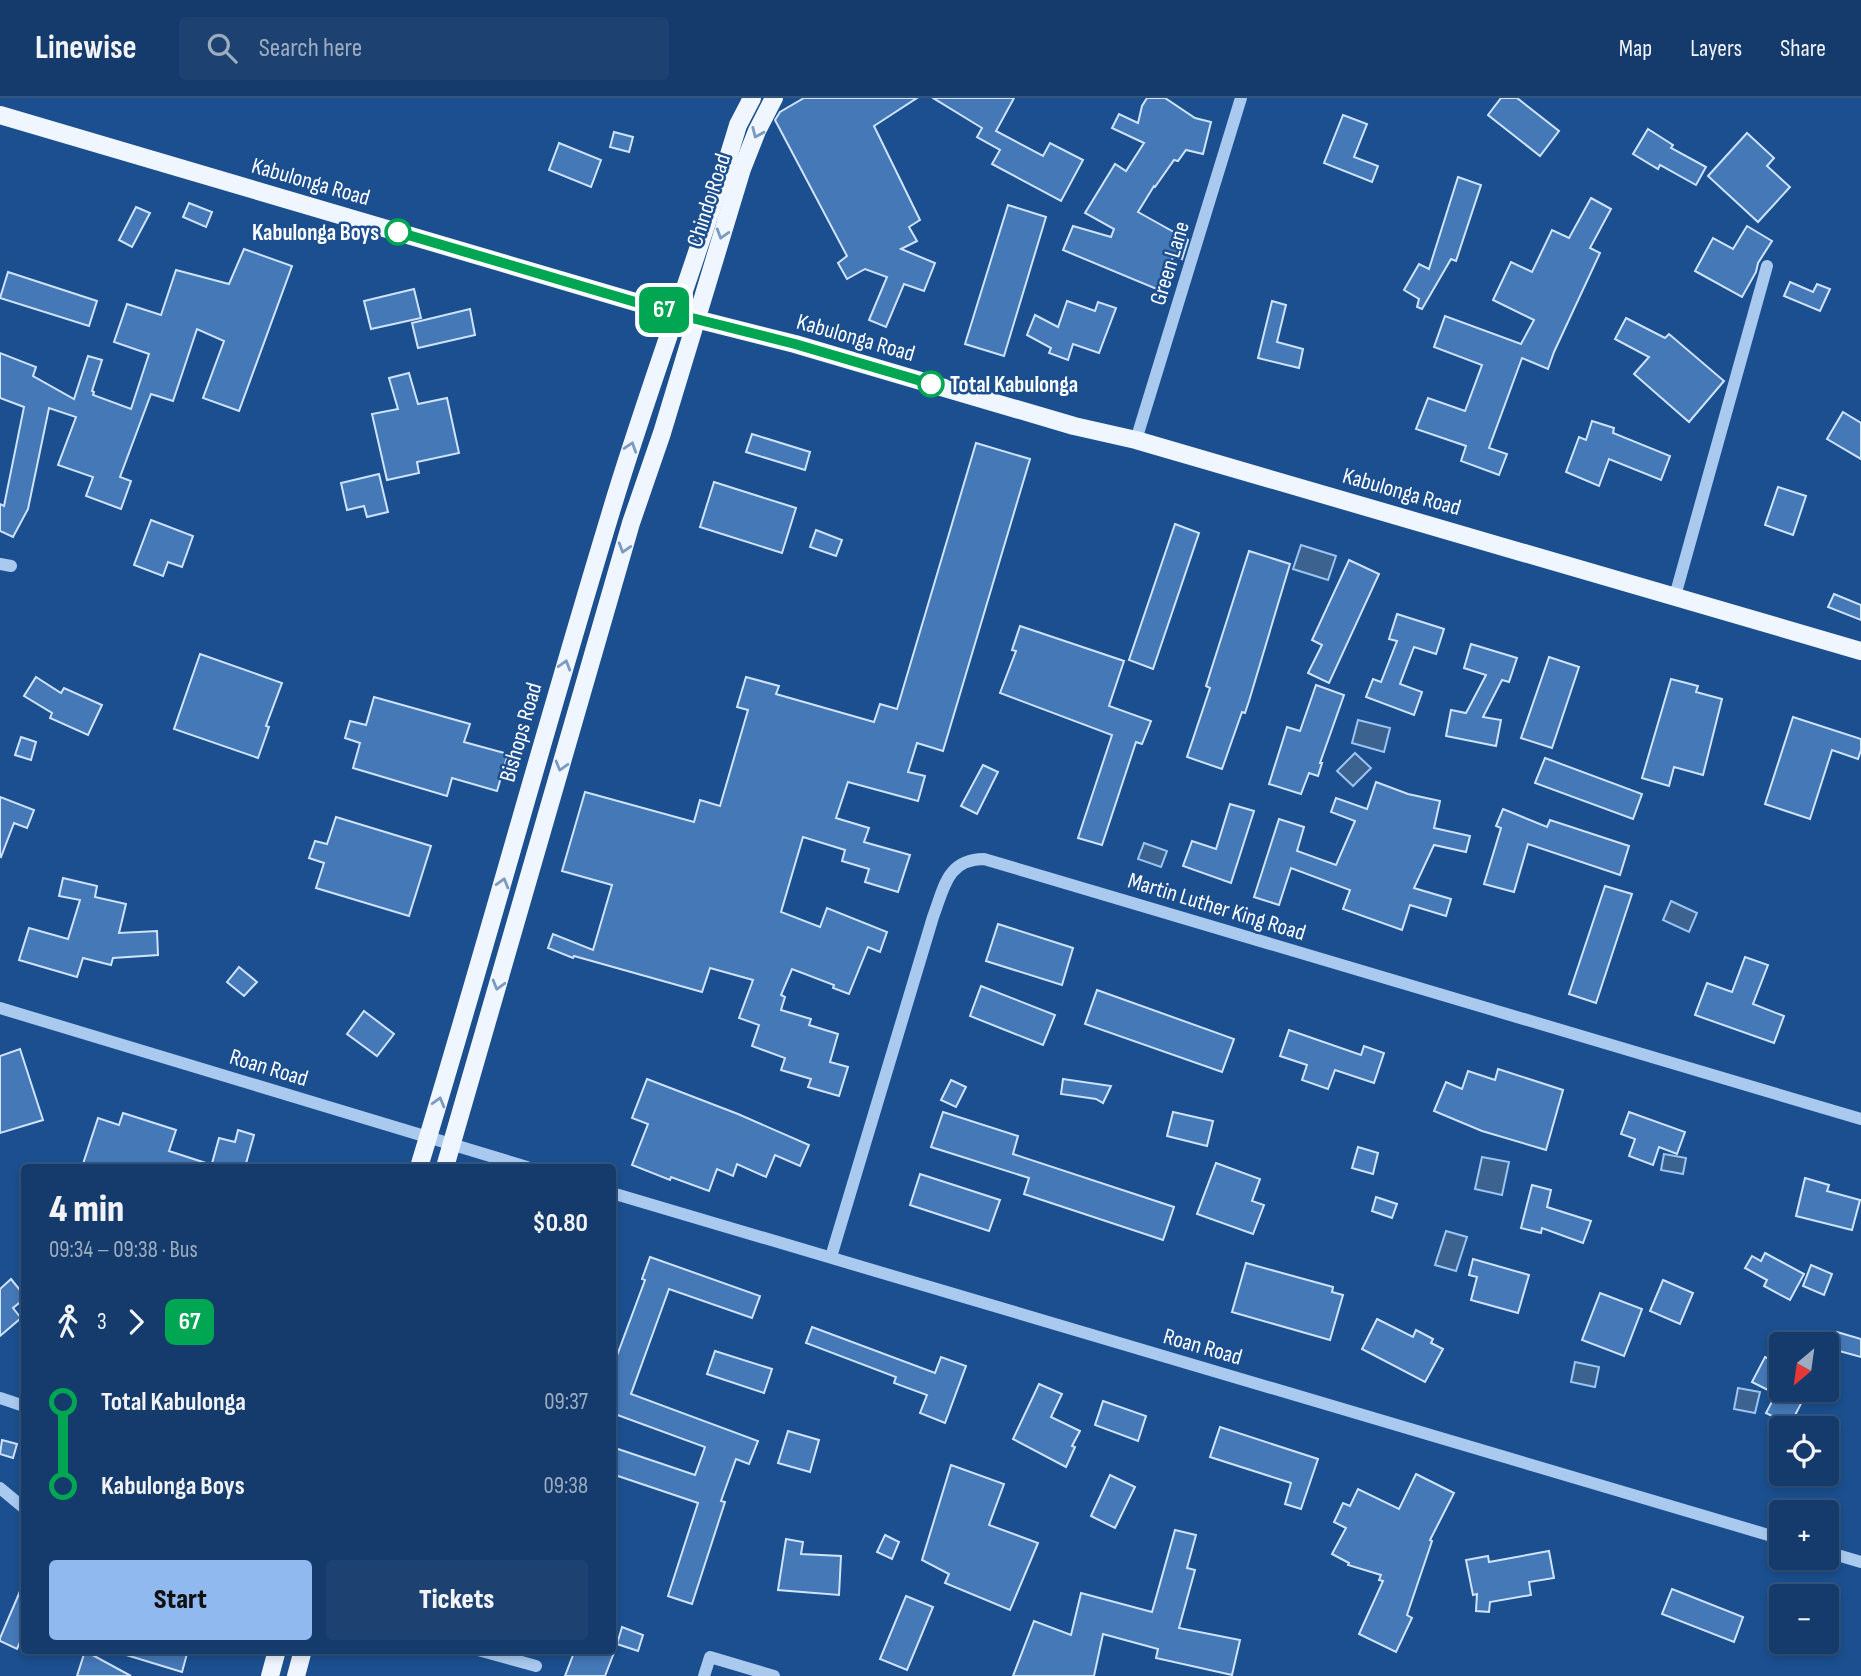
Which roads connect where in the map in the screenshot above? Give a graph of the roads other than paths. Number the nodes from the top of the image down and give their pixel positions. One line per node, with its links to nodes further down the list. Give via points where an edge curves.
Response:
1 (752, 98): 6 (main road, Chindo Road, via 738,125)
2 (774, 98): 7 (main road, Chindo Road, one-way to 7, via 742,169)
3 (1241, 98): 8 (street, Green Lane)
4 (0, 115): 6 (main road, Kabulonga Road)
5 (1767, 266): 9 (street)
6 (676, 314): 7 (main road, Kabulonga Road); 13 (main road, Bishops Road, one-way to 6, via 610,514)
7 (696, 319): 8 (main road, Kabulonga Road); 14 (main road, one-way to 14, via 631,523)
8 (1136, 440): 9 (main road, Kabulonga Road)
9 (1675, 596): 10 (main road, Kabulonga Road)
10 (1861, 651)
11 (0, 1008): 13 (street, Roan Road)
12 (1861, 1119): 19 (street, Martin Luther King Road, via 984,859 971,859 949,874 933,917)
13 (428, 1138): 14 (street, Roan Road); 15 (main road, Bishops Road)
14 (452, 1145): 16 (main road); 17 (street, Roan Road)
15 (420, 1164)
16 (446, 1164)
17 (517, 1164)
18 (616, 1194): 19 (street, Roan Road)
19 (831, 1257): 24 (street, Roan Road)
20 (0, 1398): 21 (street)
21 (21, 1405)
22 (0, 1488): 23 (street)
23 (21, 1506)
24 (1769, 1535)
25 (1839, 1556): 26 (street)
26 (1861, 1562)
27 (276, 1654): 31 (main road)
28 (302, 1654): 32 (main road)
29 (493, 1654): 30 (street)
30 (537, 1666)
31 (270, 1676)
32 (296, 1676)
33 (704, 1676): 34 (street, via 710,1657)
34 (774, 1676)

